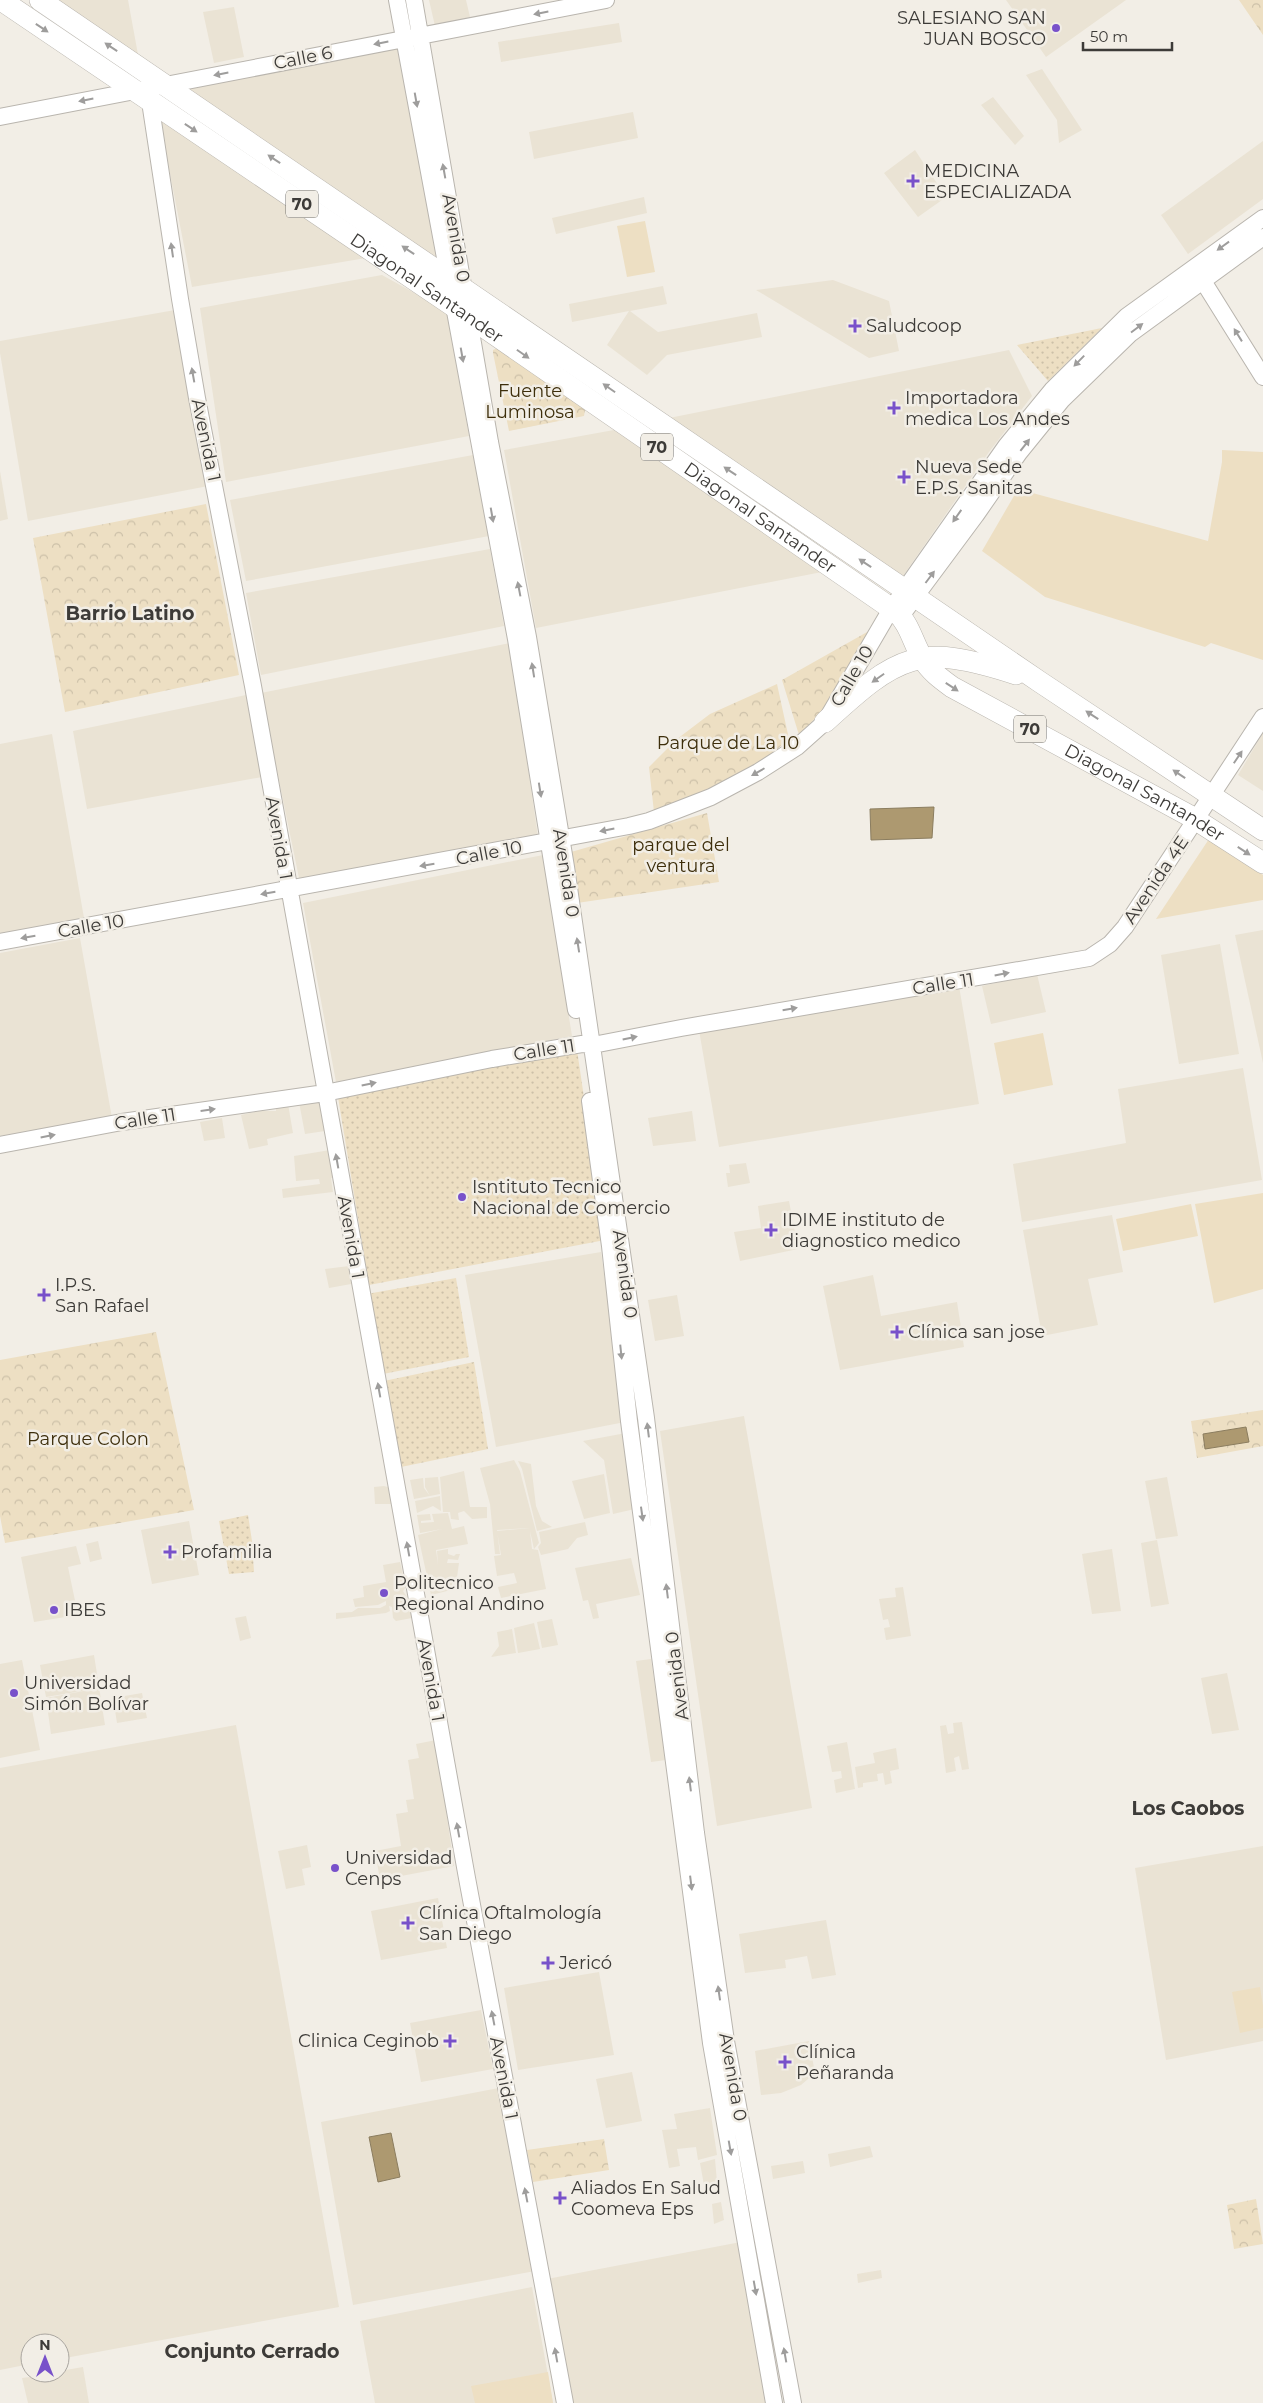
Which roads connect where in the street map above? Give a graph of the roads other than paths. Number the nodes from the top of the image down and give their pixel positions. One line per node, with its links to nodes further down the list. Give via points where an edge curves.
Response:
1 (1, 0): 8 (main road, Diagonal Santander / 70, one-way to 8)
2 (40, 0): 8 (main road, Diagonal Santander / 70, one-way to 2)
3 (397, 0): 7 (street, Avenida 0)
4 (414, 0): 6 (street, Avenida 0)
5 (606, 0): 6 (street, Calle 6, one-way to 6)
6 (421, 36): 7 (street, Calle 6); 13 (street, Avenida 0, one-way to 6)
7 (404, 39): 8 (street, Calle 6, one-way to 8); 13 (street, Avenida 0, one-way to 13)
8 (148, 87): 9 (street, Calle 6, one-way to 9); 13 (main road, Diagonal Santander / 70, one-way to 8); 14 (main road, Diagonal Santander / 70, one-way to 14); 29 (street, Avenida 1, one-way to 8, via 252,676 183,316)
9 (0, 117)
10 (1263, 218): 12 (street, one-way to 12)
11 (1263, 237): 12 (street)
12 (1199, 274): 15 (street, one-way to 12); 16 (street, Calle 10, via 1130,334 1062,400)
13 (456, 283): 14 (street, Avenida 0); 16 (main road, Diagonal Santander / 70, one-way to 13)
14 (461, 311): 17 (main road, Diagonal Santander / 70, one-way to 17); 27 (street, Avenida 0, via 516,639)
15 (1263, 377)
16 (910, 594): 17 (street, Calle 10); 19 (main road, Diagonal Santander / 70)
17 (896, 613): 18 (main road, Diagonal Santander / 70); 21 (street, Calle 10)
18 (922, 658): 19 (main road, via 975,661); 21 (main road, one-way to 21, via 879,676); 22 (main road, Diagonal Santander / 70, one-way to 22, via 936,675 960,692)
19 (1040, 682): 23 (main road, Diagonal Santander / 70, one-way to 19)
20 (1263, 716): 23 (street, Avenida 4E, one-way to 20)
21 (825, 722): 27 (street, Calle 10, one-way to 27, via 797,747 711,797 649,821)
22 (1074, 752): 23 (main road, via 1113,764 1188,807 1198,807); 25 (main road, Diagonal Santander / 70)
23 (1215, 791): 24 (main road); 25 (street, Avenida 4E); 26 (main road, Diagonal Santander / 70)
24 (1263, 816)
25 (1196, 820): 28 (main road, Diagonal Santander / 70, one-way to 28); 31 (street, Avenida 4E, via 1125,927 1110,944)
26 (1263, 830)
27 (555, 841): 29 (street, Calle 10, one-way to 29); 32 (street, Avenida 0)
28 (1263, 863)
29 (288, 890): 30 (street, Calle 10, one-way to 30); 33 (street, Avenida 1)
30 (0, 942)
31 (1089, 958): 32 (street, Calle 11, one-way to 31)
32 (587, 1045): 33 (street, Calle 11, one-way to 32, via 492,1059); 36 (street, Avenida 0, one-way to 36, via 629,1421 711,2043); 37 (street, Avenida 0, one-way to 32, via 726,2041 696,1833 646,1418)
33 (325, 1093): 34 (street, Calle 11, one-way to 33, via 122,1122); 35 (street, Avenida 1, one-way to 33)
34 (0, 1145)
35 (565, 2403)
36 (774, 2403)
37 (793, 2403)

